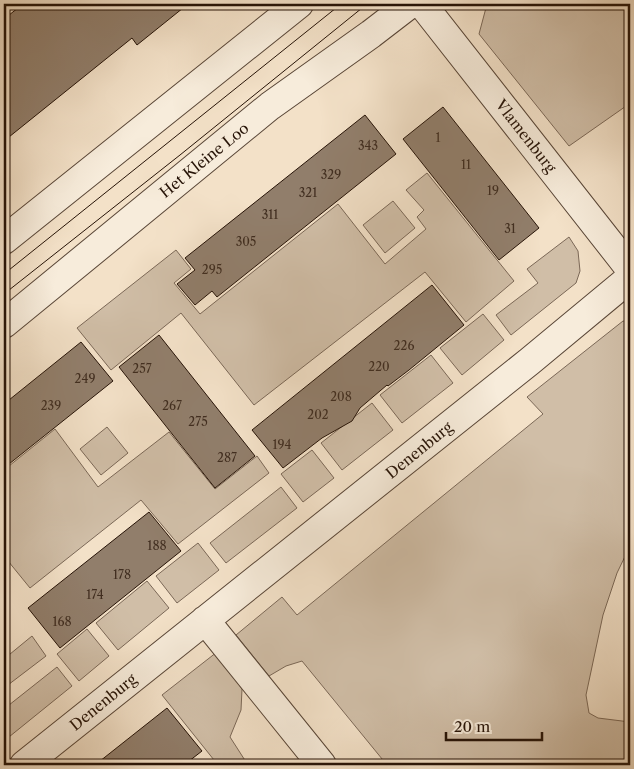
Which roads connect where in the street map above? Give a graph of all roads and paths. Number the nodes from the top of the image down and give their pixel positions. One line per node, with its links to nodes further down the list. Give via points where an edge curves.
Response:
1 (299, 4): 4 (street)
2 (410, 4): 7 (street, Het Kleine Loo, via 270,106)
3 (422, 4): 5 (street, Vlamenburg)
4 (4, 240)
5 (630, 269)
6 (630, 278): 8 (street, Denenburg)
7 (4, 324)
8 (205, 620): 9 (street, Denenburg); 10 (street)
9 (24, 765)
10 (322, 765)

